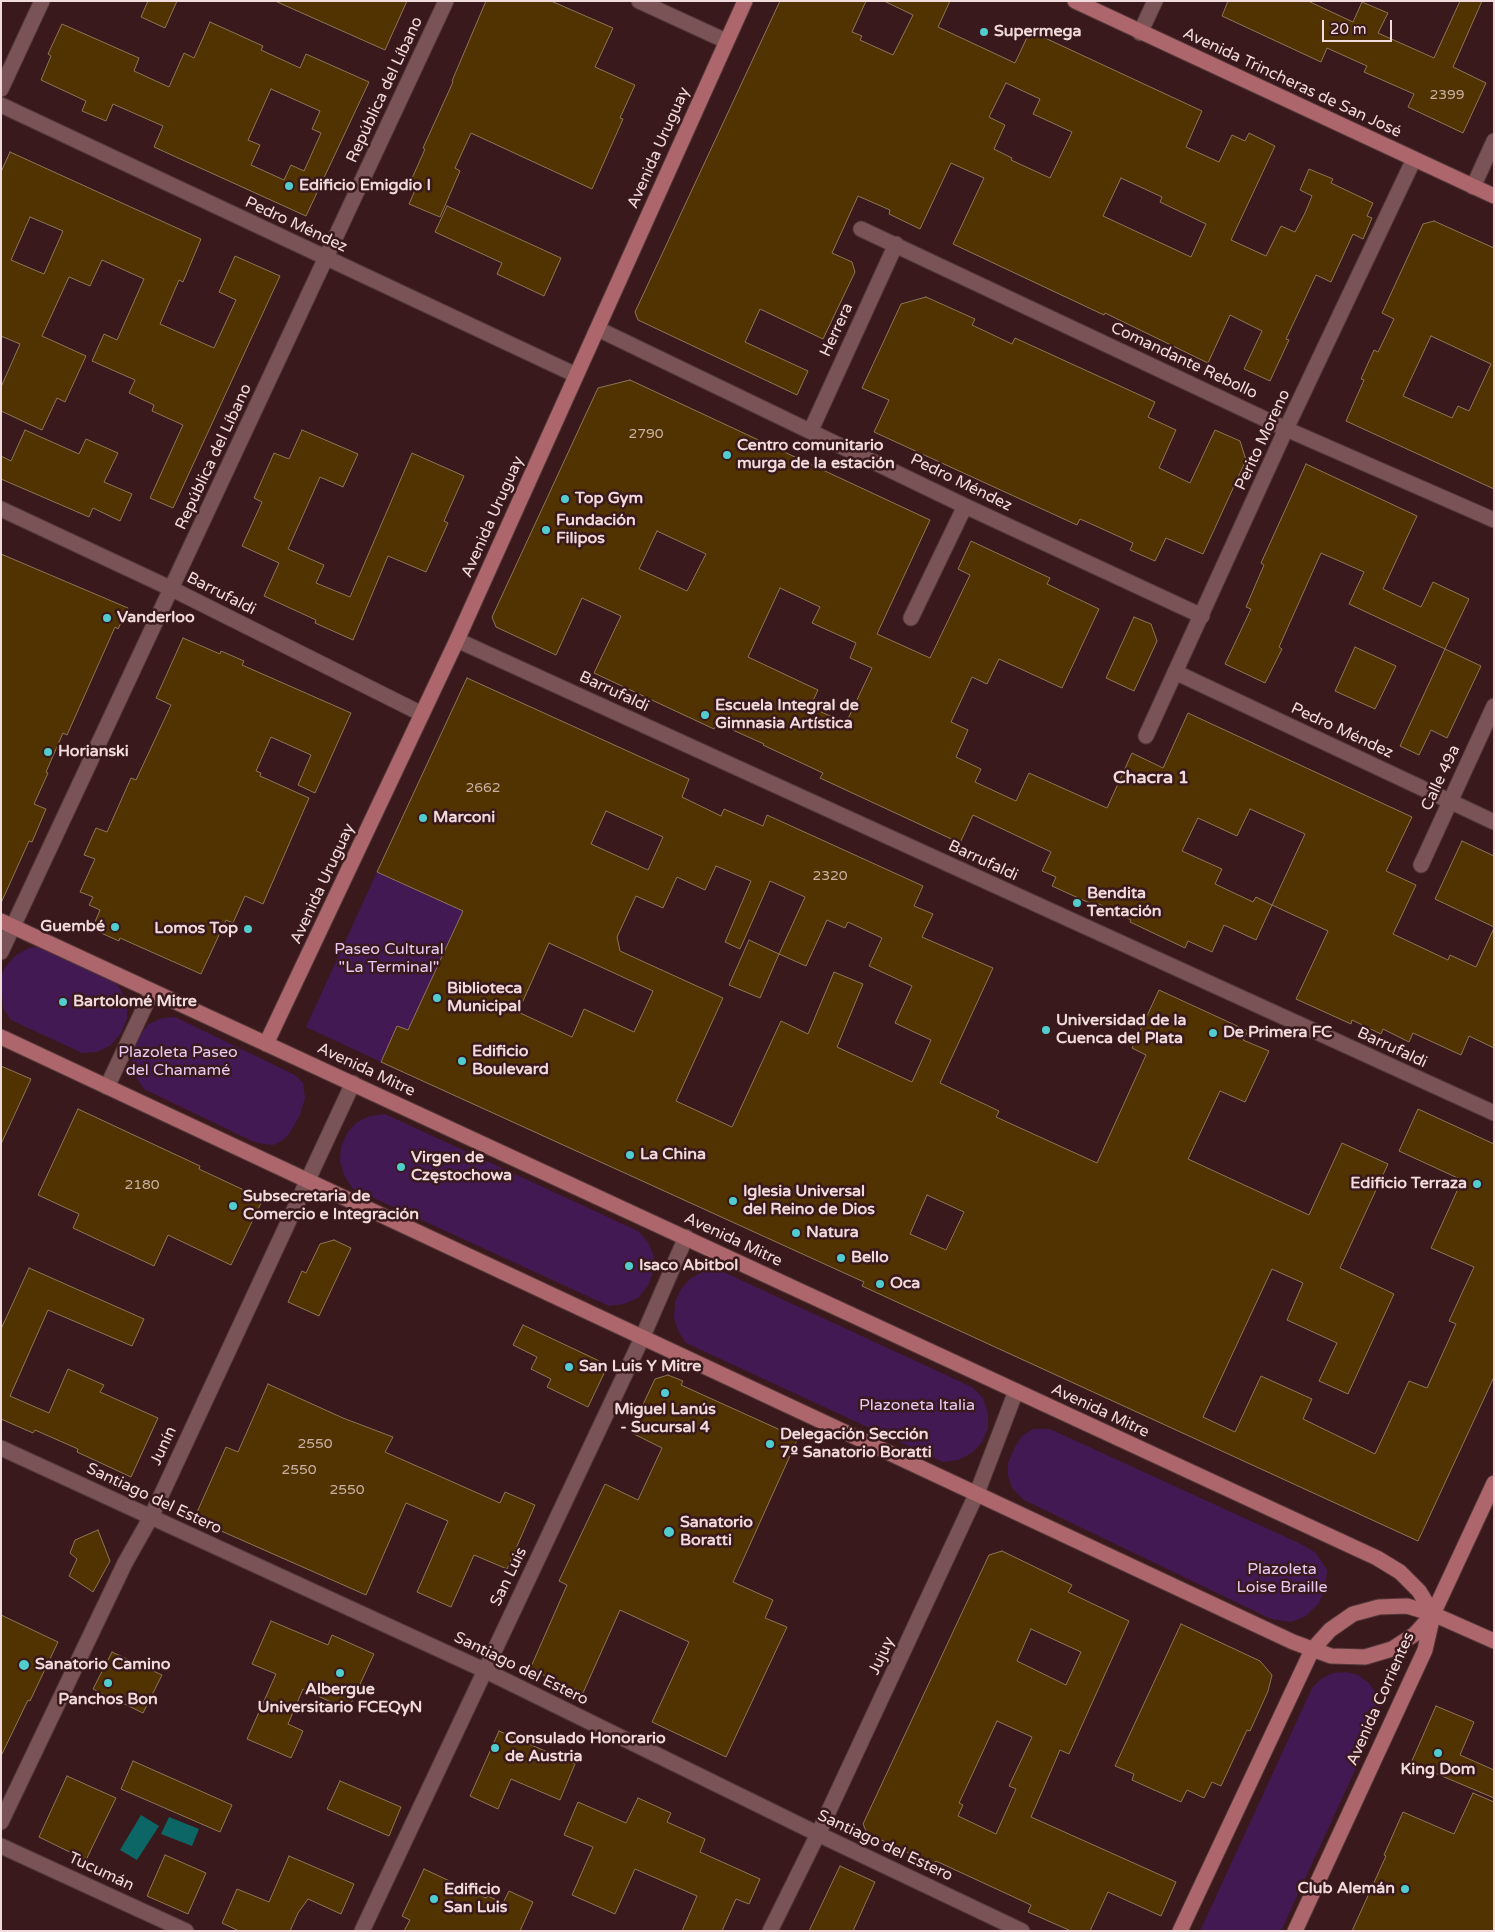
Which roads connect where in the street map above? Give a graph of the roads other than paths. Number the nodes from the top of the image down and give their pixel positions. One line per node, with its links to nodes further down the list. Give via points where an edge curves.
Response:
1 (42, 1): 9 (street)
2 (446, 1): 17 (street, República del Líbano)
3 (639, 1): 8 (street)
4 (745, 1): 8 (main road, Avenida Uruguay)
5 (1075, 1): 7 (main road, Avenida Trincheras de San José)
6 (1155, 1): 7 (street)
7 (1140, 33): 12 (main road, Avenida Trincheras de San José)
8 (726, 41): 18 (main road, Avenida Uruguay)
9 (1, 89)
10 (1, 105): 17 (street, Pedro Méndez)
11 (1494, 141): 13 (street)
12 (1414, 159): 13 (main road, Avenida Trincheras de San José); 20 (street, Perito Moreno)
13 (1473, 186): 14 (main road, Avenida Trincheras de San José)
14 (1494, 196)
15 (861, 229): 16 (street, Comandante Rebollo)
16 (896, 244): 20 (street, Comandante Rebollo); 21 (street, Herrera)
17 (326, 259): 19 (street, Pedro Méndez); 25 (street, República del Líbano)
18 (598, 330): 19 (main road, Avenida Uruguay); 21 (street, Pedro Méndez)
19 (576, 375): 28 (main road, Avenida Uruguay)
20 (1286, 429): 24 (street, Comandante Rebollo); 26 (street, Perito Moreno)
21 (811, 430): 22 (street, Pedro Méndez)
22 (965, 506): 26 (street, Pedro Méndez); 27 (street)
23 (1, 509): 25 (street, Barrufaldi)
24 (1494, 520)
25 (172, 589): 31 (street, Barrufaldi); 36 (street, República del Líbano)
26 (1202, 616): 29 (street, Perito Moreno)
27 (911, 618)
28 (457, 640): 31 (main road, Avenida Uruguay); 43 (street, Barrufaldi)
29 (1175, 672): 32 (street, Perito Moreno); 33 (street, Pedro Méndez)
30 (1494, 706): 33 (street, Calle 49a)
31 (422, 714): 40 (main road, Avenida Uruguay)
32 (1146, 736)
33 (1450, 800): 34 (street, Pedro Méndez); 35 (street, Calle 49a)
34 (1494, 822)
35 (1421, 865)
36 (8, 924): 37 (street, República del Líbano); 38 (main road, Avenida Mitre)
37 (1, 952)
38 (152, 991): 40 (main road, Avenida Mitre); 42 (street)
39 (1, 1037): 42 (main road)
40 (266, 1044): 41 (main road, Avenida Mitre)
41 (353, 1083): 44 (street, Junín); 45 (main road, Avenida Mitre)
42 (108, 1087): 44 (main road, via 282,1170)
43 (1494, 1114)
44 (308, 1179): 46 (main road); 51 (street, Junín)
45 (686, 1237): 46 (street, San Luis); 47 (main road, Avenida Mitre)
46 (643, 1336): 50 (main road); 55 (street, San Luis)
47 (1016, 1391): 50 (street, Jujuy); 52 (main road, Avenida Mitre, via 1377,1558 1400,1572 1419,1591)
48 (1, 1448): 51 (street, Santiago del Estero)
49 (1494, 1483): 52 (main road)
50 (977, 1493): 54 (main road); 57 (street, Jujuy)
51 (151, 1517): 55 (street, Santiago del Estero); 56 (street, Junín, via 125,1563)
52 (1434, 1614): 53 (main road); 54 (main road, via 1415,1634 1392,1649 1365,1657 1331,1656); 54 (main road, Avenida Corrientes, via 1407,1606 1379,1607 1353,1614 1330,1630); 64 (main road, Avenida Corrientes, via 1424,1650)
53 (1494, 1641)
54 (1312, 1650): 63 (main road, Avenida Corrientes)
55 (484, 1670): 57 (street, Santiago del Estero); 60 (street, San Luis)
56 (1, 1822)
57 (818, 1834): 61 (street, Jujuy); 62 (street, Santiago del Estero)
58 (1, 1846): 59 (street, Tucumán)
59 (186, 1931)
60 (362, 1931)
61 (770, 1931)
62 (1022, 1931)
63 (1180, 1931)
64 (1295, 1931)

